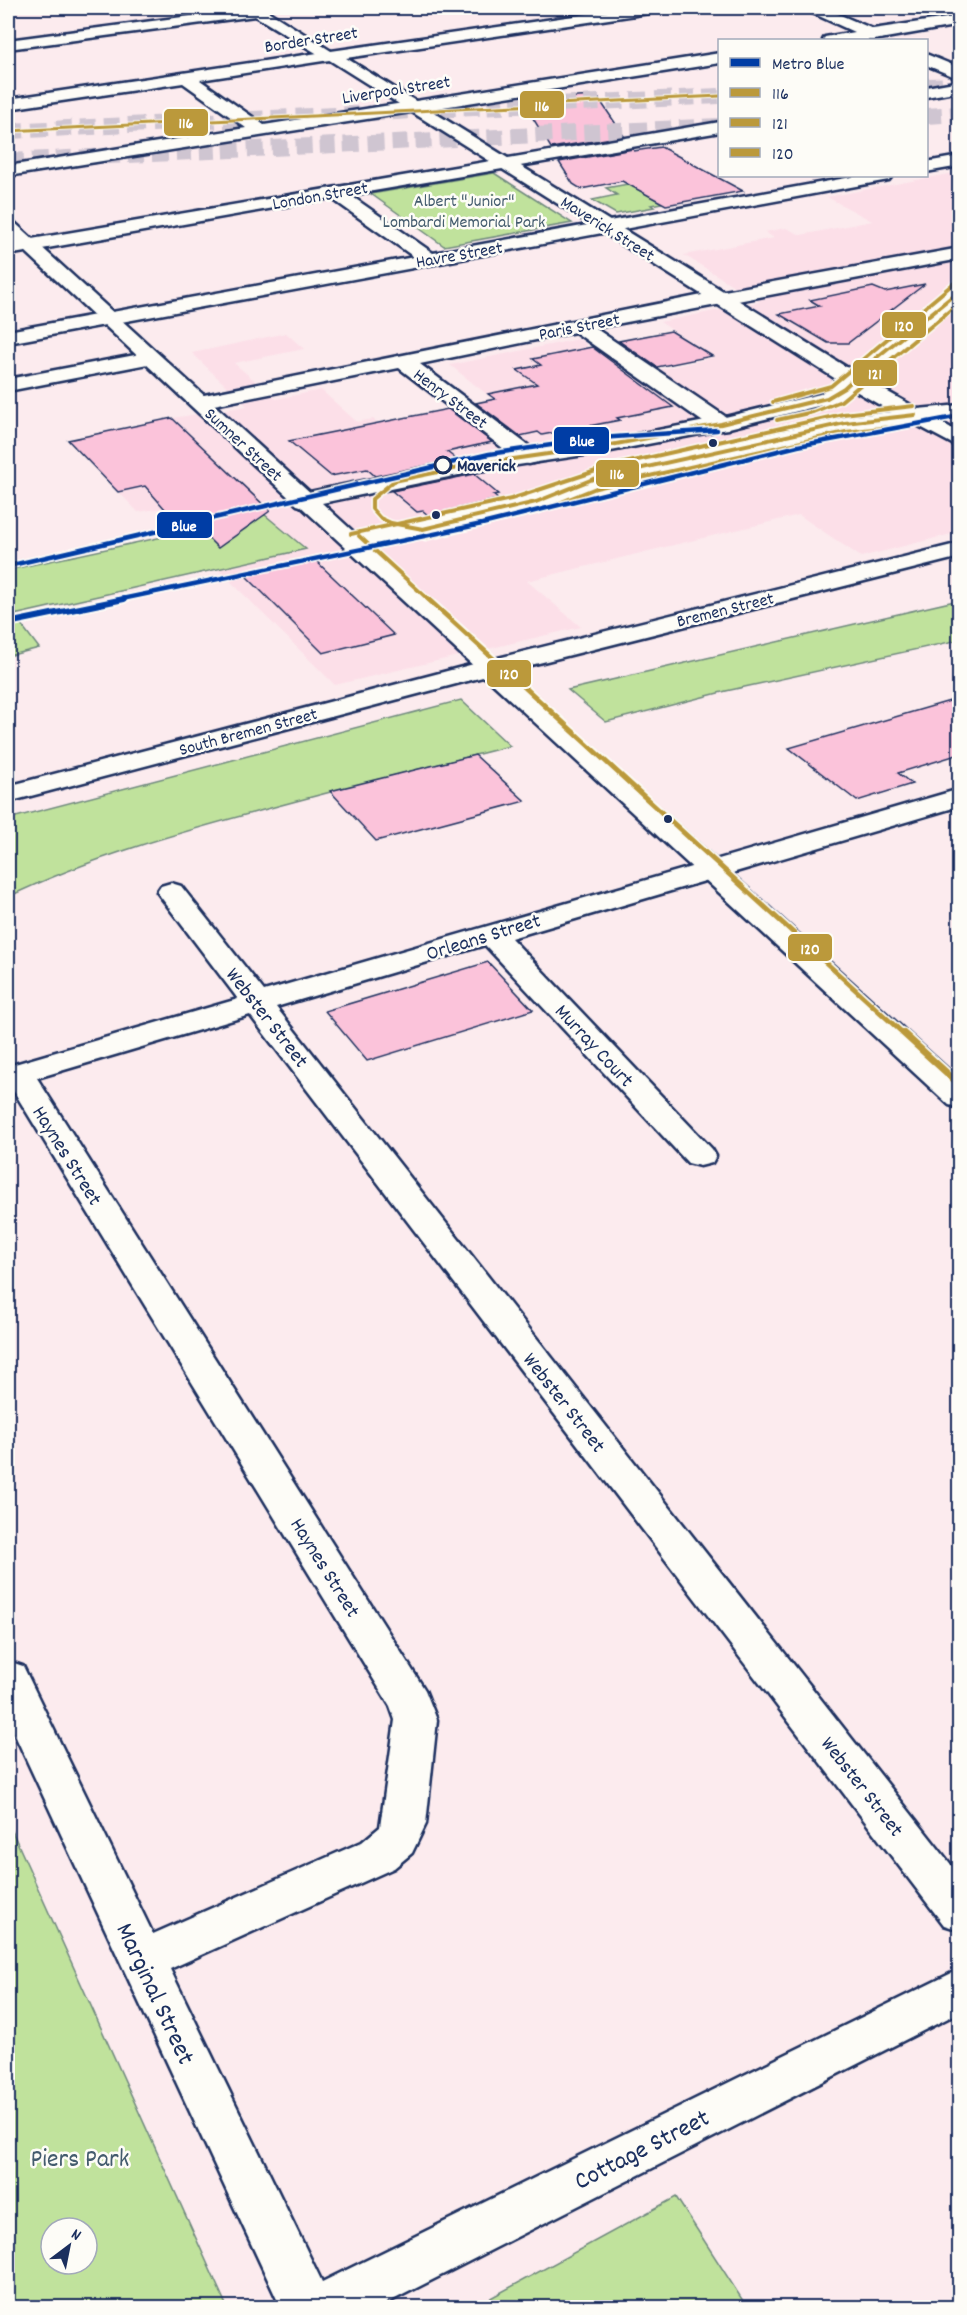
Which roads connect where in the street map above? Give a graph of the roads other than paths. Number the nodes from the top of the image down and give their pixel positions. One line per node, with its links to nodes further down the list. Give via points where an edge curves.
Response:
1 (656, 8): 7 (street, Border Street)
2 (813, 8): 4 (street)
3 (960, 20): 4 (street)
4 (879, 37): 5 (street)
5 (846, 39)
6 (8, 45): 7 (street, Maverick Street, via 258,11)
7 (331, 56): 11 (street, Border Street); 15 (street, Maverick Street)
8 (718, 58): 15 (street, Liverpool Street)
9 (928, 59): 10 (street)
10 (960, 74)
11 (185, 77): 14 (street, Border Street); 17 (street)
12 (960, 86): 13 (street)
13 (928, 92)
14 (8, 104)
15 (413, 107): 17 (street, Liverpool Street); 19 (street, Maverick Street)
16 (718, 127): 19 (street, London Street)
17 (261, 130): 21 (street, Liverpool Street)
18 (960, 161): 20 (street)
19 (504, 164): 23 (street, London Street); 25 (street, Maverick Street)
20 (928, 167)
21 (8, 171)
22 (878, 177): 25 (street, Havre Street)
23 (334, 192): 26 (street, London Street); 28 (street)
24 (8, 226): 26 (street, Sumner Street)
25 (606, 227): 28 (street, Havre Street); 30 (street, Maverick Street)
26 (17, 247): 31 (street, Sumner Street)
27 (960, 253): 30 (street, Paris Street)
28 (429, 259): 31 (street, Havre Street)
29 (960, 290): 36 (street)
30 (719, 298): 32 (street, Paris Street); 36 (street, Maverick Street)
31 (107, 318): 33 (street, Havre Street); 34 (street, Sumner Street)
32 (579, 326): 35 (street, Paris Street); 41 (street)
33 (8, 337)
34 (151, 358): 37 (street); 38 (street, Sumner Street)
35 (402, 361): 38 (street, Paris Street); 43 (street, Henry Street)
36 (852, 380): 40 (street, Maverick Street); 41 (street, via 827,399)
37 (8, 385)
38 (199, 402): 45 (street, Sumner Street)
39 (960, 411): 40 (street)
40 (915, 415): 42 (street, Maverick Street); 46 (street, via 845,423 593,479 536,502)
41 (721, 424): 43 (street)
42 (960, 442)
43 (529, 457): 44 (street)
44 (394, 481): 45 (street); 46 (street, via 379,490 372,499 372,509 380,518)
45 (305, 500): 47 (street, Sumner Street)
46 (423, 529): 47 (street)
47 (352, 543): 49 (street, Sumner Street)
48 (960, 550): 49 (street, Bremen Street)
49 (489, 668): 50 (street, South Bremen Street); 52 (street, Sumner Street)
50 (8, 794)
51 (960, 797): 52 (street, Orleans Street)
52 (709, 869): 54 (street, Orleans Street); 57 (street, Sumner Street)
53 (171, 892): 55 (street, Webster Street)
54 (491, 934): 55 (street, Orleans Street); 58 (street, Murray Court)
55 (257, 1003): 56 (street, Orleans Street); 60 (street, Webster Street)
56 (13, 1074): 61 (street, Haynes Street, via 410,1702 416,1720 404,1824 396,1840 378,1855)
57 (960, 1098)
58 (700, 1156)
59 (8, 1677): 61 (street, Marginal Street)
60 (960, 1911)
61 (142, 1959): 63 (street, Marginal Street)
62 (960, 1989): 64 (street, Cottage Street)
63 (308, 2307)
64 (323, 2307)

